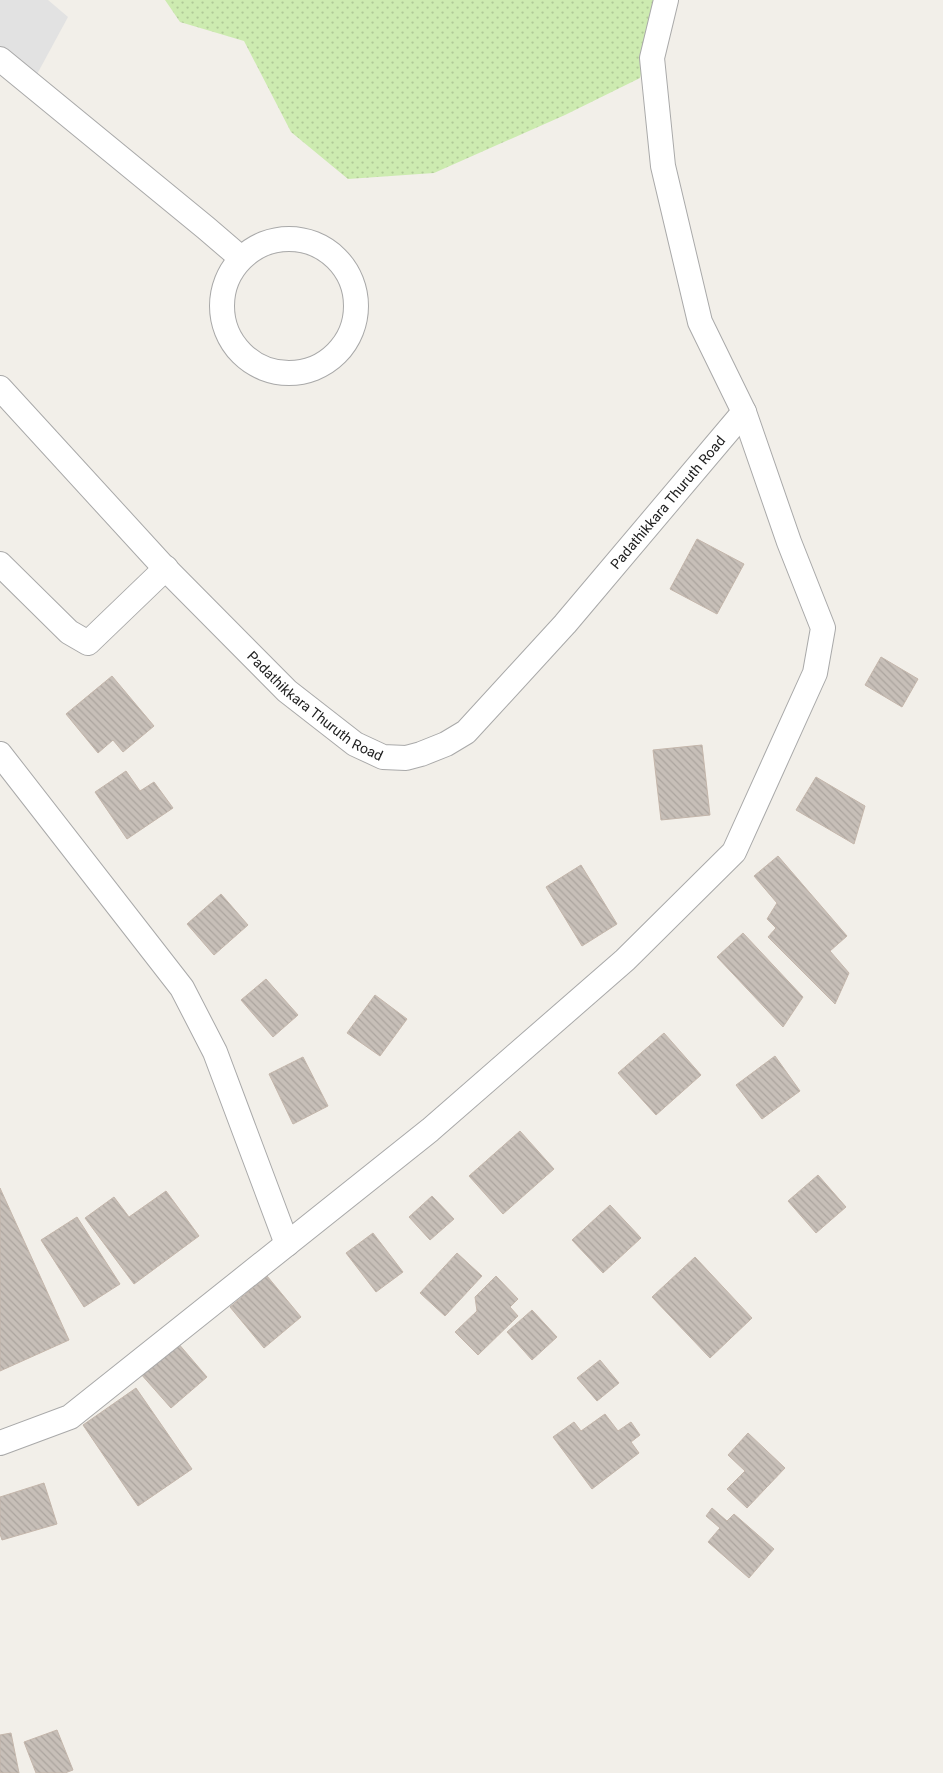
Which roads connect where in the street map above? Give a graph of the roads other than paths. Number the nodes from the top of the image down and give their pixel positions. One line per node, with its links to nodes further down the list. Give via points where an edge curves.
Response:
1 (666, 0): 5 (street, via 652,58 663,166 700,322)
2 (0, 59): 3 (street)
3 (241, 258): 3 (street, via 262,243 288,238 314,243 337,258 352,281 357,306 352,333 337,354 315,369 289,375 263,370 241,354 226,332 221,306 226,280)
4 (0, 388): 7 (street, Padathikkara Thuruth Road)
5 (744, 412): 7 (street, Padathikkara Thuruth Road, via 565,624 466,732 421,754 406,758 383,757 355,744 287,692); 9 (street, via 823,628 815,673 734,852 625,960 430,1130)
6 (0, 564): 7 (street, via 69,632 88,643)
7 (166, 568)
8 (0, 754): 9 (street, via 182,988 215,1052)
9 (287, 1244): 10 (street, via 70,1417)
10 (0, 1443)

